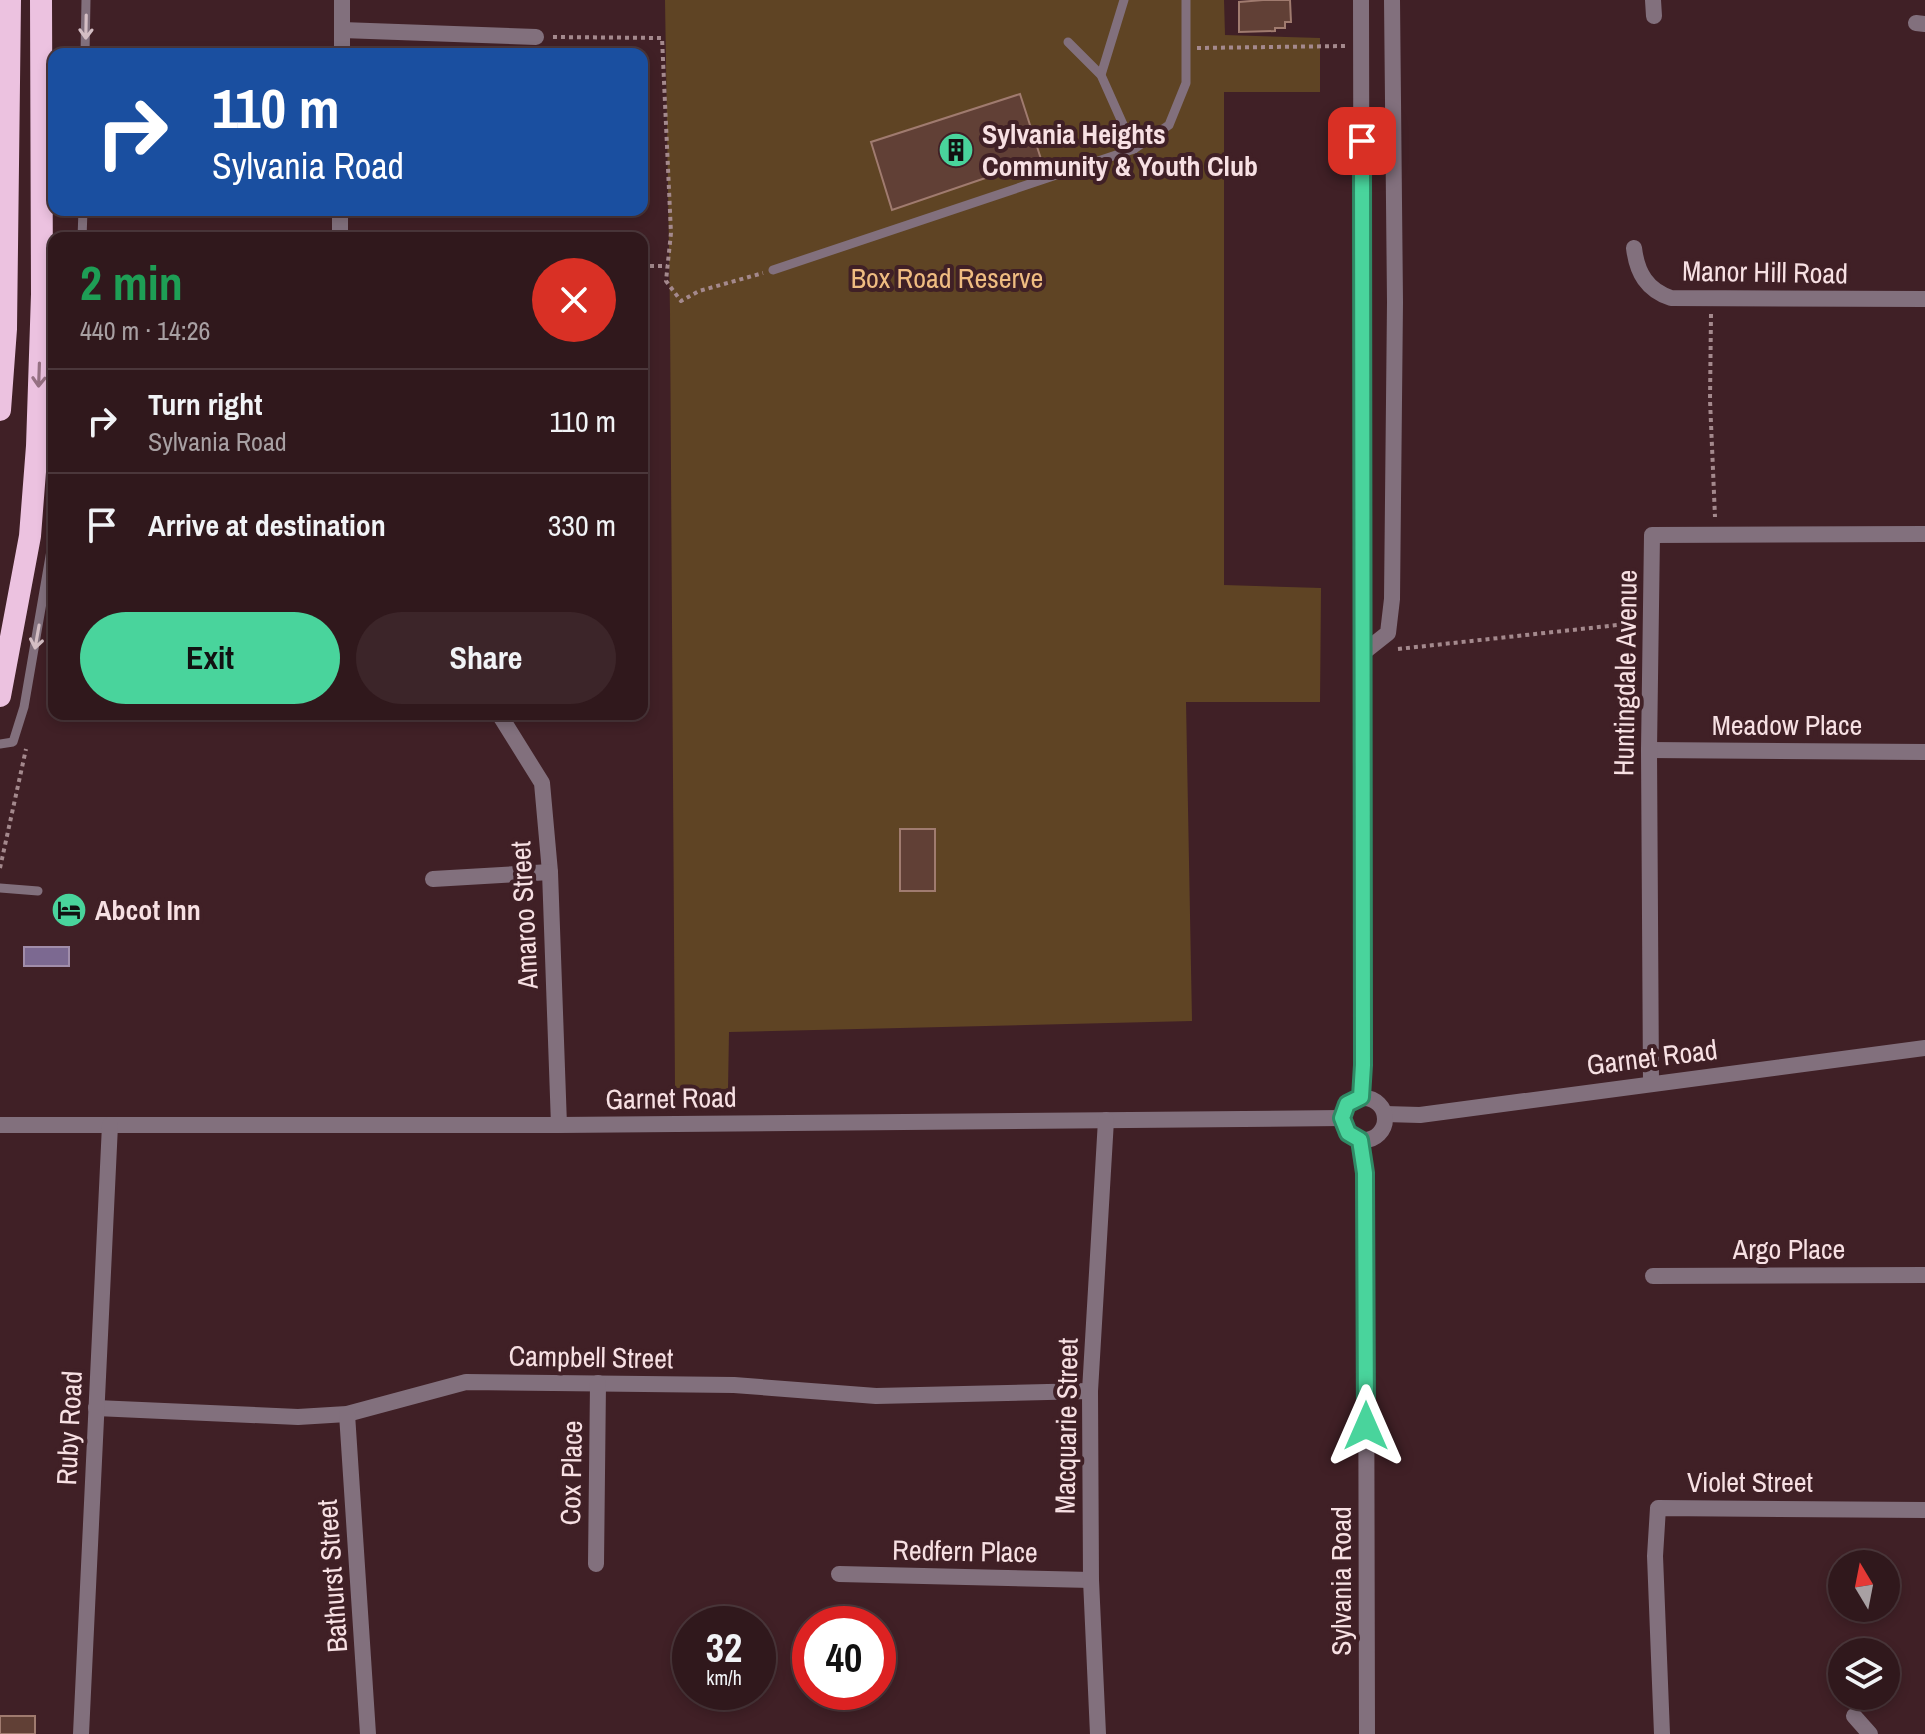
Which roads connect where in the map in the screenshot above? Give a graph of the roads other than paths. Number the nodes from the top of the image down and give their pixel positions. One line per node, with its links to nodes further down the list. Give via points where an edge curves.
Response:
1 (10, 0): 19 (highway, via 6,329)
2 (41, 0): 20 (highway, one-way to 20)
3 (86, 0): 12 (lane, one-way to 12)
4 (342, 0): 9 (street)
5 (1124, 0): 14 (lane)
6 (1186, 0): 15 (lane, via 1186,83 1169,125)
7 (1361, 0): 23 (street)
8 (1392, 0): 23 (street, via 1392,599 1388,633)
9 (342, 30): 10 (street); 13 (street)
10 (536, 37)
11 (1068, 42): 14 (lane)
12 (85, 48)
13 (342, 48)
14 (1101, 75): 15 (lane)
15 (1134, 149): 17 (lane)
16 (1634, 248): 18 (street, Manor Hill Road, via 1644,280 1671,298)
17 (773, 270)
18 (1925, 299)
19 (0, 410)
20 (46, 447): 24 (highway)
21 (1925, 534): 27 (street, Huntingdale Avenue, via 1652,535)
22 (48, 568): 26 (lane, one-way to 26, via 24,707 13,742)
23 (1364, 652): 35 (street)
24 (0, 696)
25 (503, 720): 29 (street, Amaroo Street, via 542,783)
26 (0, 744)
27 (1649, 750): 28 (street, Meadow Place); 34 (street, Huntingdale Avenue)
28 (1925, 752)
29 (550, 872): 30 (street); 41 (street, Amaroo Street)
30 (433, 879)
31 (0, 888): 32 (lane)
32 (38, 891)
33 (1925, 1048): 34 (street, Garnet Road)
34 (1651, 1084): 36 (street, Garnet Road, via 1420,1115)
35 (1361, 1097): 36 (street, via 1376,1101); 37 (street, via 1347,1104)
36 (1385, 1114): 42 (street, via 1380,1133)
37 (1342, 1118): 38 (street, Garnet Road); 42 (street, via 1348,1133)
38 (1106, 1120): 41 (street, Garnet Road); 46 (street, Macquarie Street)
39 (0, 1125): 40 (street, Garnet Road)
40 (110, 1125): 41 (street, Garnet Road); 47 (street, Ruby Road)
41 (559, 1125)
42 (1360, 1140): 57 (street, Sylvania Road, via 1365,1173)
43 (1925, 1275): 44 (street, Argo Place)
44 (1653, 1276)
45 (598, 1383): 46 (street, Campbell Street, via 734,1385 876,1396); 48 (street, Campbell Street, via 466,1382); 50 (street, Cox Place)
46 (1090, 1391): 52 (street, Macquarie Street)
47 (96, 1408): 48 (street, Campbell Street, via 298,1417); 54 (street, Ruby Road)
48 (347, 1414): 55 (street, Bathurst Street)
49 (1925, 1510): 58 (street, Violet Street, via 1658,1508)
50 (596, 1564)
51 (839, 1574): 52 (street, Redfern Place)
52 (1091, 1580): 56 (street, Macquarie Street)
53 (1854, 1716): 59 (street)
54 (81, 1734)
55 (368, 1734)
56 (1098, 1734)
57 (1367, 1734)
58 (1662, 1734)
59 (1870, 1734)

